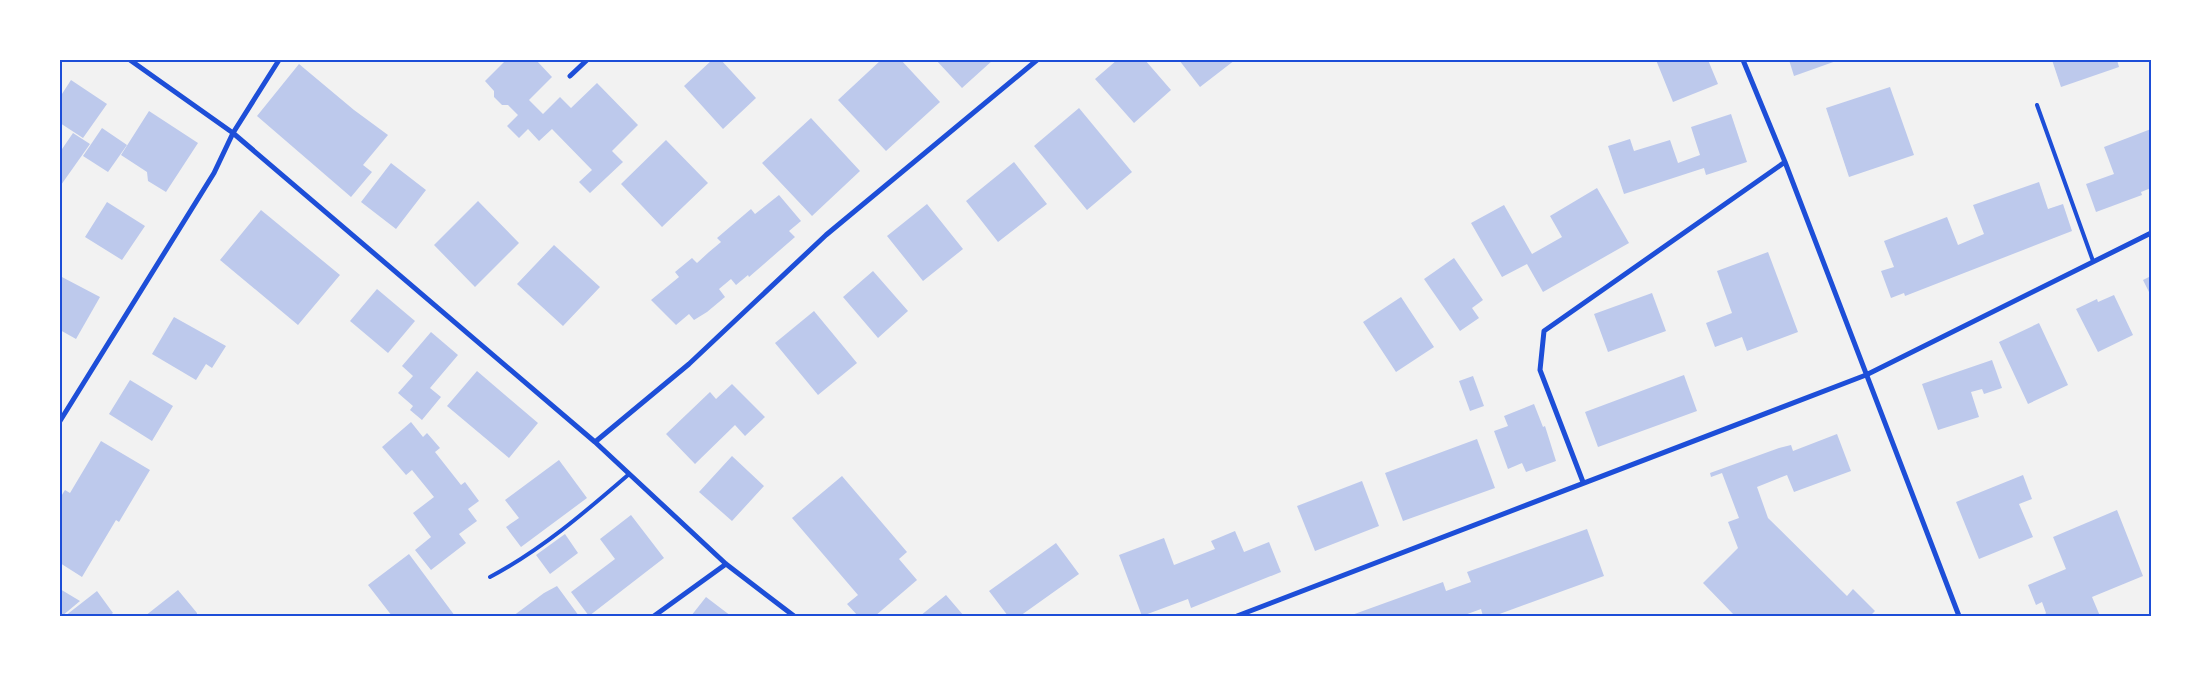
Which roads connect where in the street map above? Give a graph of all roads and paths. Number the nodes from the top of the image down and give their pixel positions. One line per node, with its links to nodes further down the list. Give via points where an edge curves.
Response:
1 (130, 60): 8 (street)
2 (279, 60): 8 (street)
3 (587, 60): 6 (street)
4 (1038, 60): 14 (street, via 826,235 689,364)
5 (1743, 60): 9 (street)
6 (570, 76)
7 (2037, 105): 11 (lane)
8 (233, 133): 13 (street, via 214,174); 14 (street)
9 (1785, 162): 12 (street); 16 (street, via 1544,331 1540,370)
10 (2151, 233): 11 (street)
11 (2093, 261): 12 (street)
12 (1866, 375): 16 (street); 22 (street)
13 (60, 421)
14 (595, 442): 15 (street)
15 (628, 475): 17 (street); 18 (lane, via 562,531 515,564)
16 (1583, 482): 21 (street)
17 (726, 564): 19 (street); 20 (street)
18 (490, 577)
19 (654, 616)
20 (794, 616)
21 (1237, 616)
22 (1959, 616)

